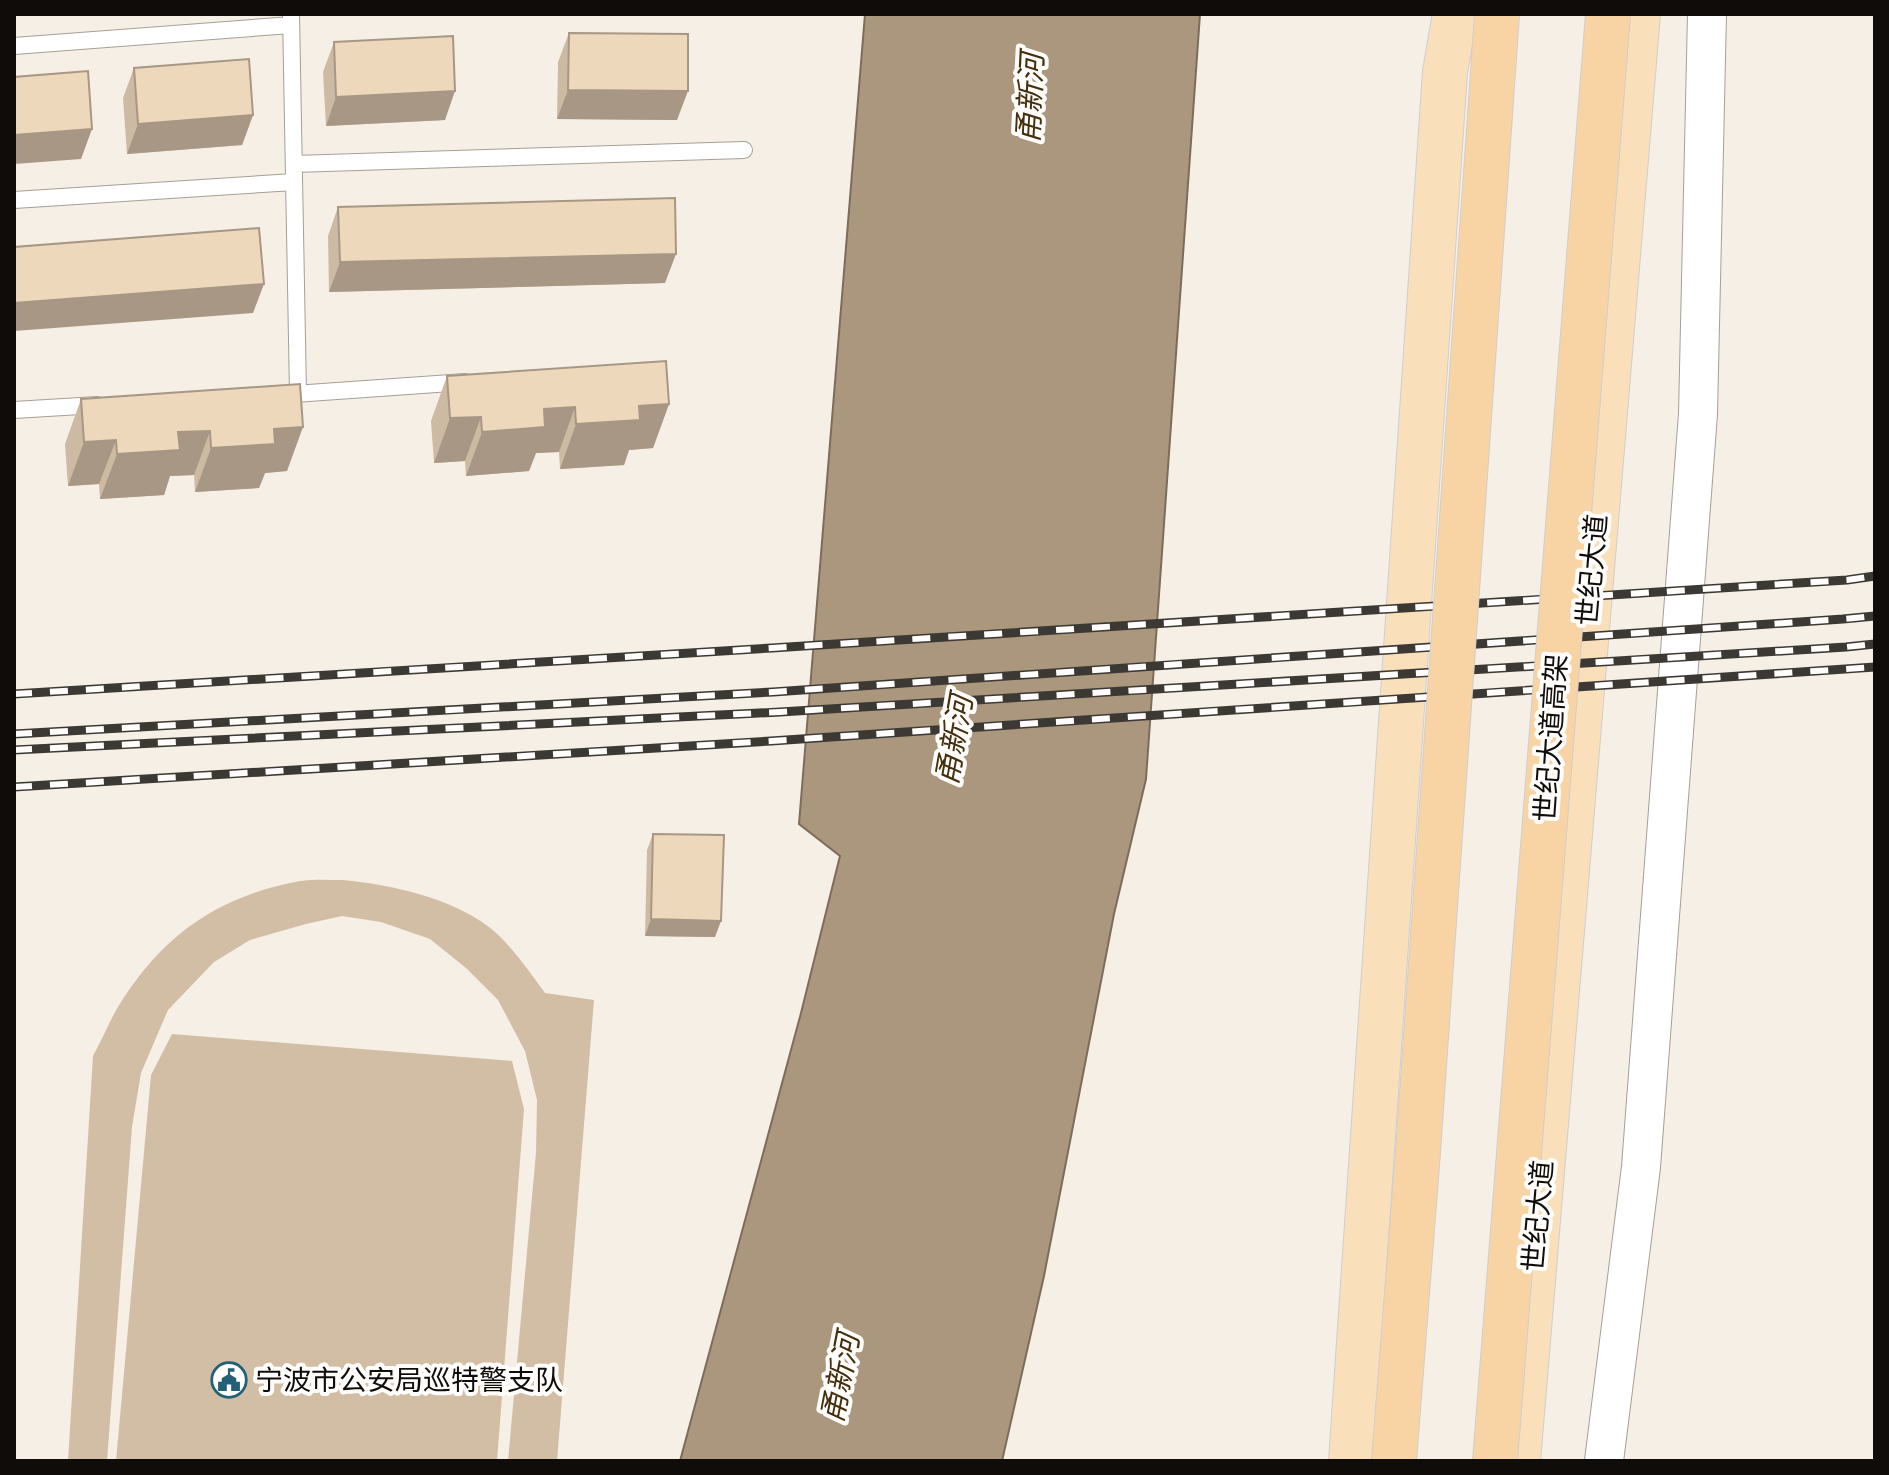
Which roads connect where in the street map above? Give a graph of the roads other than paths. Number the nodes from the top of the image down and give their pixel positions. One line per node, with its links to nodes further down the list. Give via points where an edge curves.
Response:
1 (1438, 14): 9 (main road)
2 (1455, 14): 9 (main road)
3 (1497, 14): 20 (highway, bridge)
4 (1608, 14): 21 (highway, 世纪大道高架, bridge)
5 (1638, 14): 22 (main road, 世纪大道)
6 (1707, 14): 23 (street, via 1698,414 1641,1167)
7 (291, 19): 8 (lane); 11 (lane)
8 (14, 46)
9 (1445, 72): 19 (main road)
10 (744, 150): 11 (lane)
11 (294, 164): 12 (lane)
12 (294, 182): 13 (lane); 15 (lane)
13 (14, 200)
14 (485, 381): 15 (lane)
15 (298, 394): 16 (lane)
16 (266, 396)
17 (109, 404): 18 (lane)
18 (14, 410)
19 (1351, 1461)
20 (1394, 1461)
21 (1495, 1461)
22 (1518, 1461)
23 (1604, 1461)

